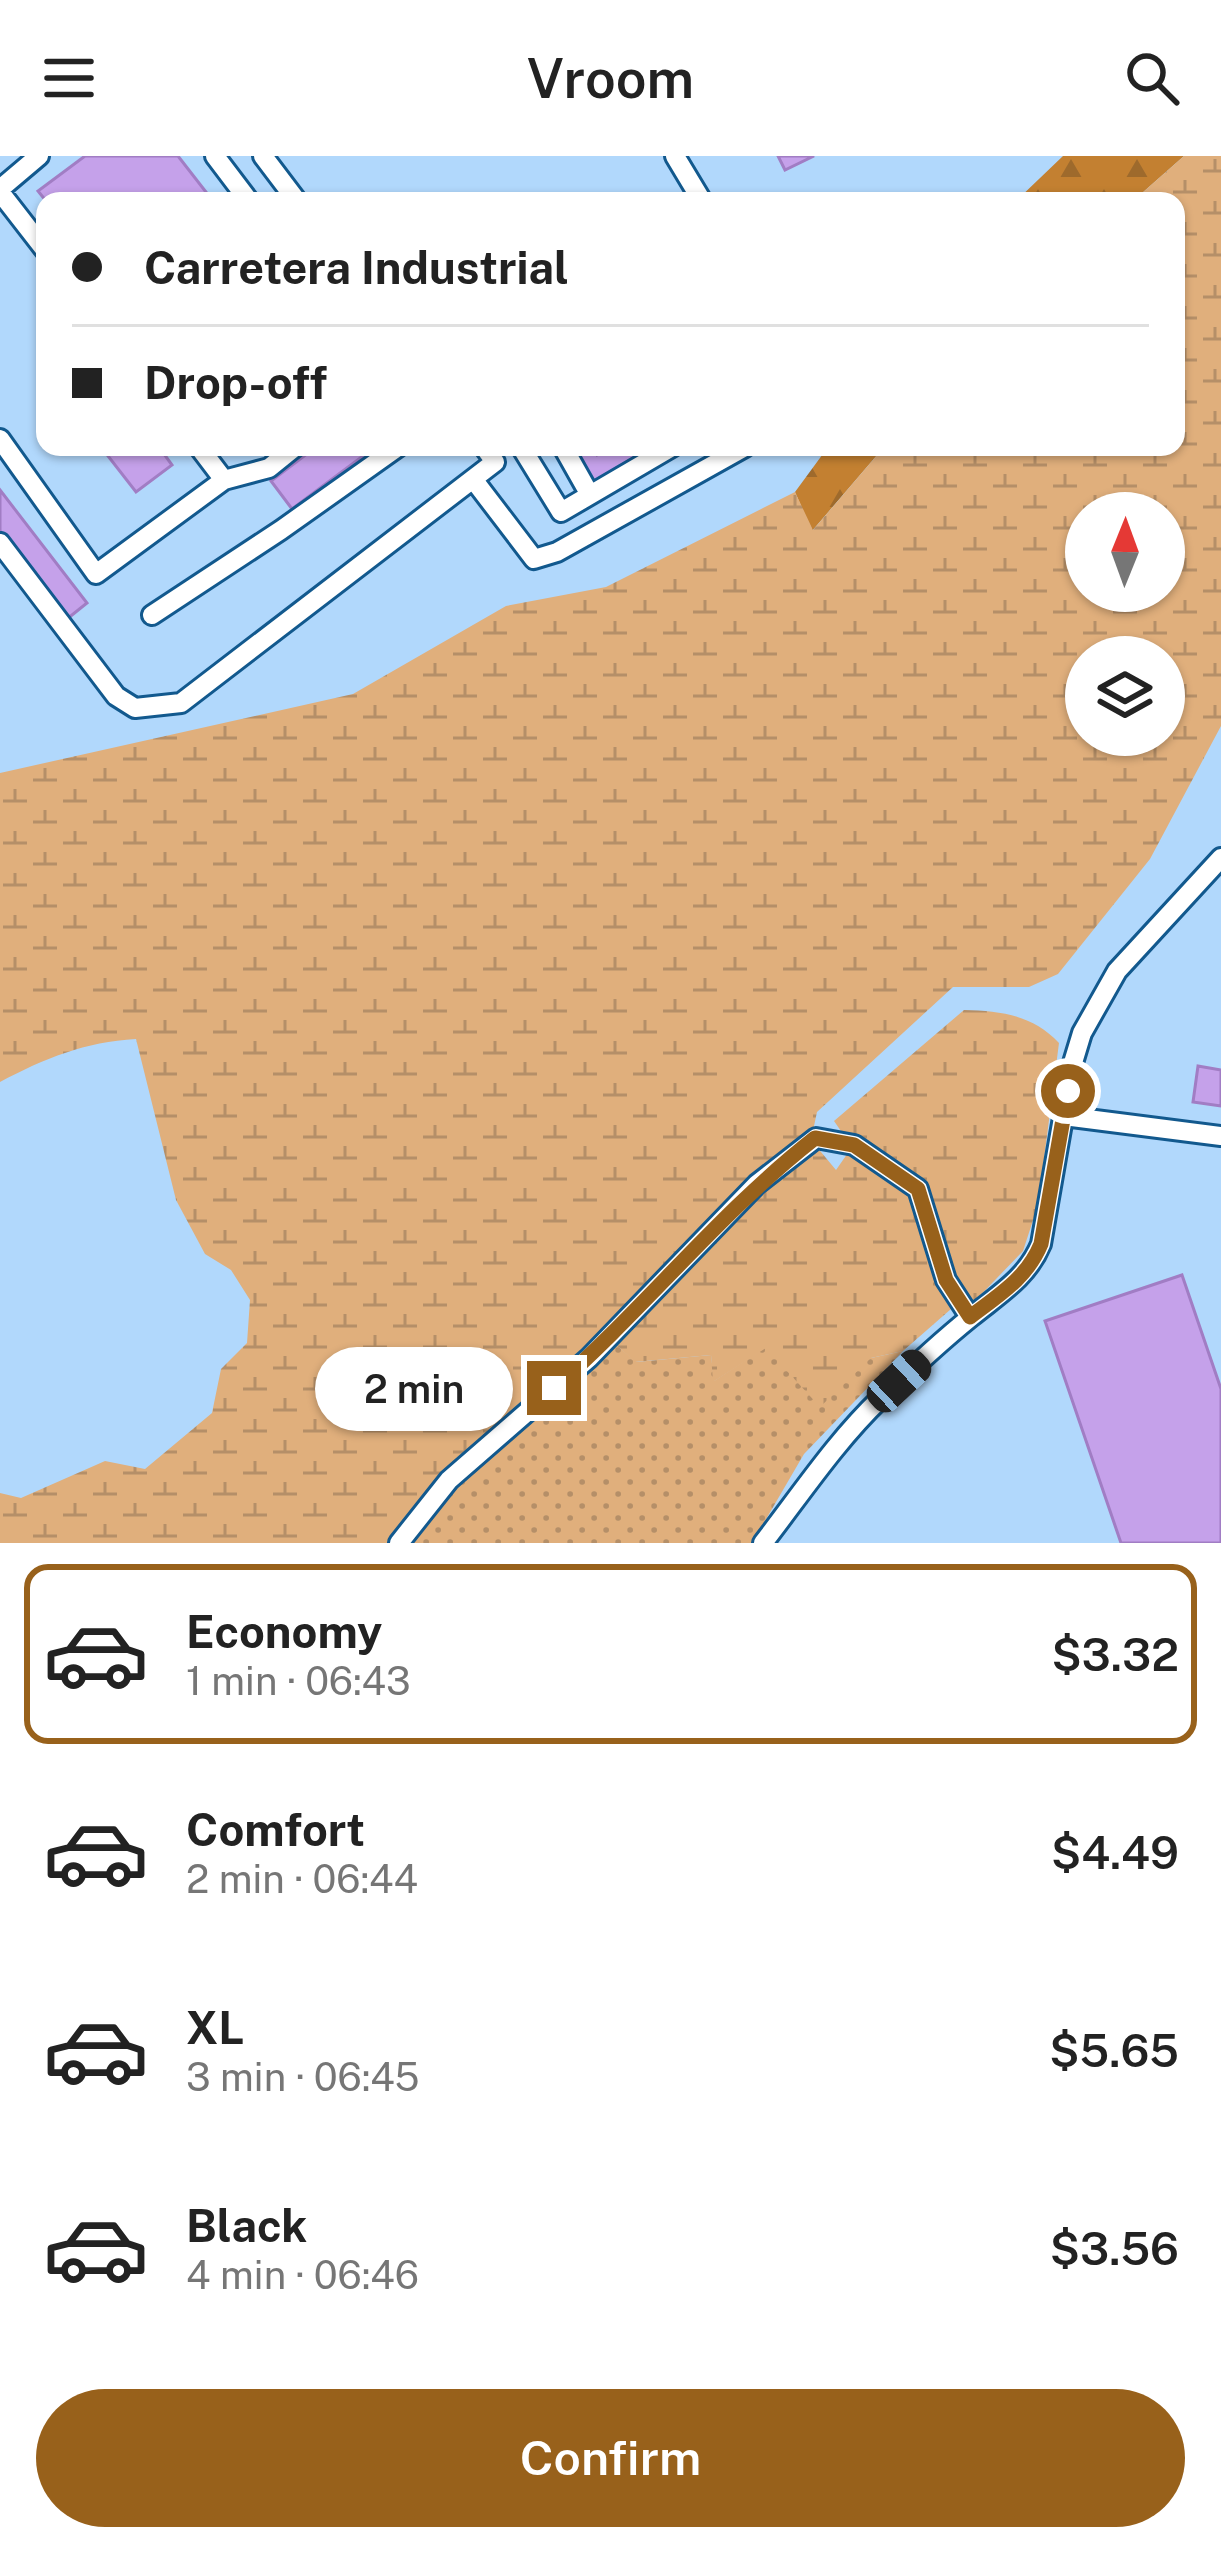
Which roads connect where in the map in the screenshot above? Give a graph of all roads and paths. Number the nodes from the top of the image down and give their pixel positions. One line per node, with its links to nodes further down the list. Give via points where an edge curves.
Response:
1 (39, 156): 5 (street)
2 (215, 156): 6 (street)
3 (263, 156): 7 (street)
4 (675, 156): 8 (street)
5 (0, 191): 9 (street)
6 (242, 192)
7 (290, 192)
8 (697, 192)
9 (36, 238)
10 (0, 439): 21 (street, via 96,574)
11 (206, 456): 21 (street)
12 (284, 456): 21 (street)
13 (385, 456): 25 (street)
14 (491, 456): 20 (street, via 495,462)
15 (527, 456): 23 (street, via 561,512)
16 (568, 456): 23 (street)
17 (652, 456): 23 (street)
18 (665, 456): 22 (street)
19 (729, 456): 22 (street)
20 (473, 479): 22 (street, via 534,559); 24 (street, via 181,703 135,708 116,696)
21 (224, 480)
22 (678, 485)
23 (590, 495)
24 (0, 543)
25 (152, 615)
26 (1221, 858): 27 (street, via 1097,1003 1077,1049)
27 (1064, 1116): 28 (street); 29 (street, via 1034,1262)
28 (1221, 1136)
29 (970, 1317): 30 (street, via 946,1280 918,1189 854,1145 815,1138 757,1184 589,1358 449,1480); 31 (street, via 877,1401)
30 (399, 1543)
31 (763, 1543)

